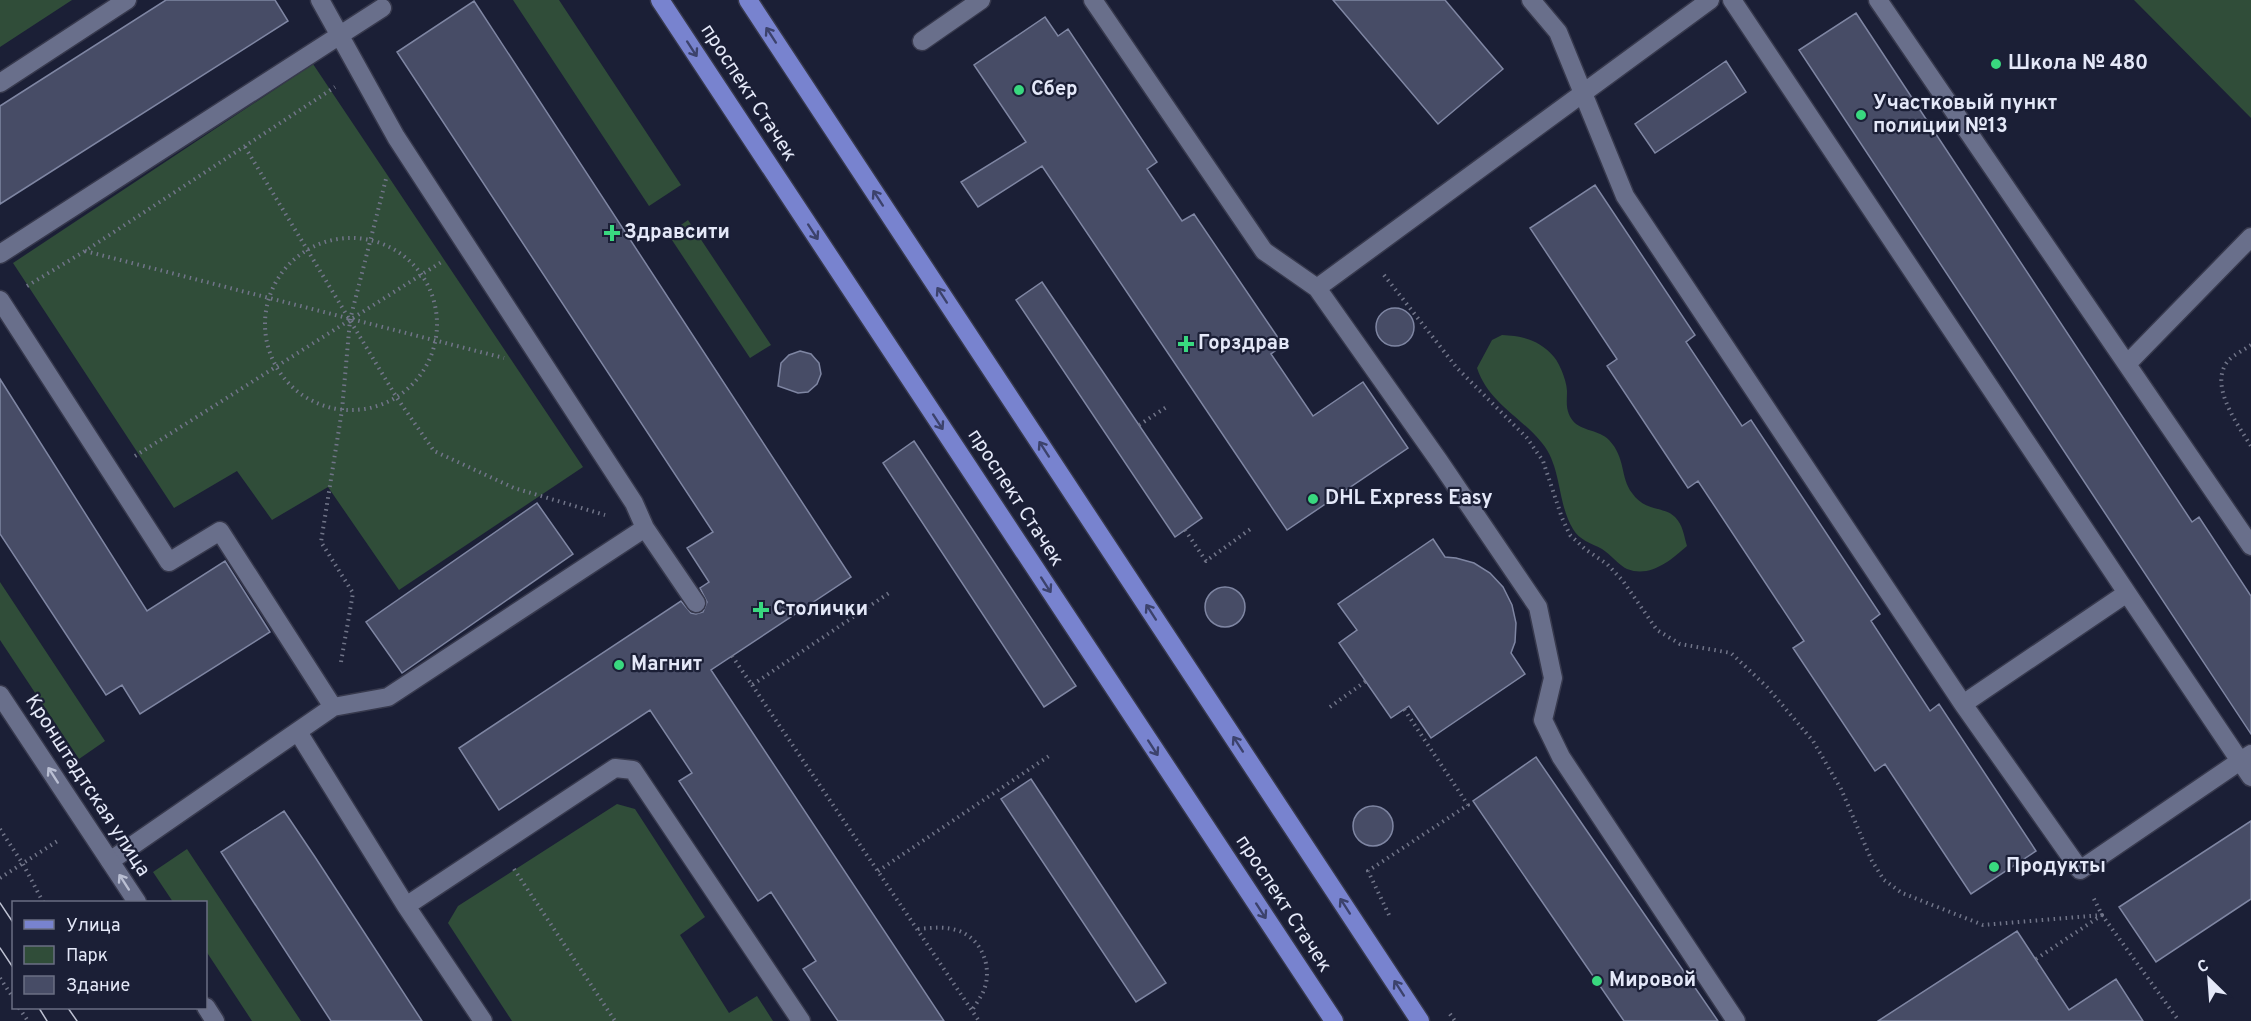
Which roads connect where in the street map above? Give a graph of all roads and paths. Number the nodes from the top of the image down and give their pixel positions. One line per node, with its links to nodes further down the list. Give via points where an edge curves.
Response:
1 (127, 0): 15 (street)
2 (320, 0): 12 (street)
3 (660, 0): 83 (main road, проспект Стачек, one-way to 83)
4 (748, 0): 84 (main road, one-way to 4)
5 (981, 0): 13 (street)
6 (1093, 0): 26 (street, via 1264,252)
7 (1531, 0): 16 (street, via 1558,32)
8 (1710, 0): 16 (street)
9 (1732, 0): 47 (street)
10 (1878, 0): 33 (street)
11 (382, 8): 12 (street)
12 (339, 36): 14 (street); 24 (street)
13 (922, 41)
14 (358, 71): 17 (path); 21 (street)
15 (0, 83)
16 (1582, 94): 26 (street); 53 (street, via 1625,196)
17 (245, 147): 22 (path); 23 (path)
18 (384, 189): 20 (path)
19 (2251, 237): 33 (street)
20 (372, 241): 22 (path, via 339,240); 25 (path, via 408,259); 30 (path)
21 (467, 247): 25 (path); 35 (street)
22 (308, 250): 28 (path, via 291,263); 30 (path)
23 (85, 251): 28 (path); 29 (path)
24 (0, 254)
25 (421, 274): 30 (path); 31 (path, via 435,306)
26 (1317, 288): 85 (street, via 1538,607 1553,678 1543,720 1561,757)
27 (1398, 294): 72 (path, via 1457,368 1527,438 1543,461 1570,535 1623,581 1657,630 1680,644 1731,653 1767,687 1813,741 1841,789 1884,880 1902,892 1983,925)
28 (269, 299): 30 (path); 34 (path, via 266,333)
29 (1, 301): 41 (street)
30 (350, 320): 31 (path); 34 (path); 36 (path); 38 (path)
31 (436, 340): 35 (path); 36 (path, via 428,363)
32 (2251, 345): 40 (path, via 2227,362 2221,390)
33 (2127, 364): 45 (street)
34 (276, 366): 38 (path, via 293,388 316,403); 41 (path)
35 (545, 369): 42 (street, via 634,503)
36 (397, 398): 38 (path, via 361,410); 42 (path, via 434,451 514,488)
37 (1168, 406): 39 (path)
38 (342, 410): 54 (path, via 321,542 353,593)
39 (1139, 425)
40 (2251, 446)
41 (112, 471): 54 (street, via 169,562 220,531)
42 (645, 528): 48 (street); 54 (street, via 388,697)
43 (1252, 528): 44 (path, via 1206,561)
44 (1185, 530)
45 (2251, 546)
46 (892, 591): 51 (path)
47 (2127, 593): 53 (street); 59 (street)
48 (696, 603)
49 (732, 656): 51 (path)
50 (1366, 681): 55 (path)
51 (752, 685): 66 (path)
52 (0, 694): 64 (street, Кронштадтская улица, one-way to 52)
53 (1963, 704): 59 (street, via 2080,870)
54 (333, 706): 57 (street)
55 (1330, 707)
56 (1404, 709): 73 (path, via 1468,806 1368,871)
57 (298, 732): 64 (street); 71 (street)
58 (1049, 756): 66 (path)
59 (2246, 758): 60 (street)
60 (2251, 777)
61 (0, 829): 65 (path)
62 (60, 840): 65 (path)
63 (498, 844): 71 (street); 80 (path); 81 (street, via 615,768 633,770)
64 (110, 861): 69 (street, Кронштадтская улица, one-way to 64)
65 (23, 864): 67 (path); 68 (path)
66 (878, 871): 74 (path)
67 (0, 878)
68 (42, 901)
69 (136, 901)
70 (2096, 904): 72 (path)
71 (406, 906): 79 (street)
72 (2102, 915): 75 (path); 86 (path)
73 (1392, 920)
74 (918, 930): 78 (path); 78 (path, via 957,930 980,948 987,977 984,992)
75 (2036, 959)
76 (0, 978): 77 (path)
77 (12, 996)
78 (972, 1010): 82 (path)
79 (483, 1021)
80 (615, 1021)
81 (801, 1021)
82 (979, 1021)
83 (1334, 1021)
84 (1420, 1021)
85 (1736, 1021)
86 (2179, 1021)

